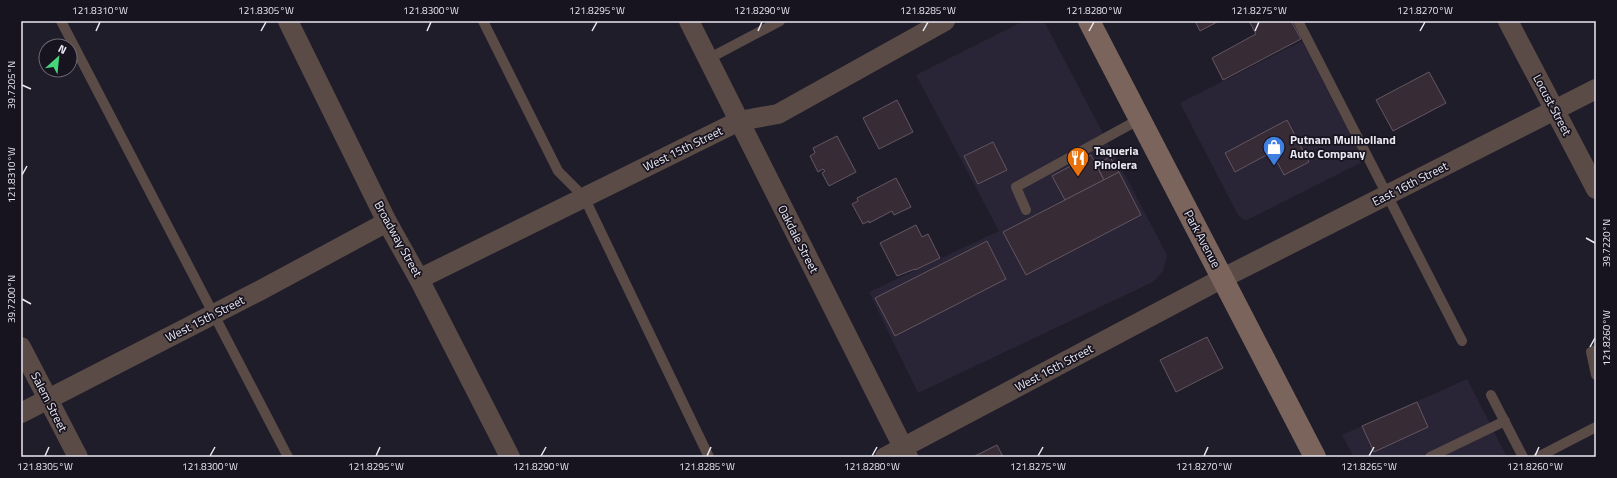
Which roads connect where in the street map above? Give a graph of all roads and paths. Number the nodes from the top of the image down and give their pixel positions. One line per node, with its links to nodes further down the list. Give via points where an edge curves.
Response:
1 (61, 21): 22 (lane)
2 (288, 21): 19 (street, Broadway Street)
3 (483, 21): 17 (lane, via 558,170)
4 (689, 21): 10 (street, Oakdale Street)
5 (780, 21): 10 (lane)
6 (1089, 21): 13 (main road, Park Avenue)
7 (1298, 21): 16 (lane)
8 (1508, 21): 12 (street, Locust Street)
9 (937, 23): 14 (street, West 15th Street, via 778,114)
10 (708, 59): 14 (street, Oakdale Street)
11 (1596, 89): 12 (street, East 16th Street)
12 (1554, 110): 15 (street, Locust Street); 16 (street, East 16th Street)
13 (1140, 120): 18 (lane, via 1016,187); 20 (main road, Park Avenue)
14 (739, 121): 17 (street, West 15th Street); 32 (street, Oakdale Street)
15 (1596, 189)
16 (1387, 195): 20 (street, East 16th Street); 23 (lane)
17 (584, 197): 21 (street, West 15th Street); 36 (lane)
18 (1026, 210)
19 (387, 222): 21 (street, Broadway Street); 22 (street, West 15th Street)
20 (1223, 278): 32 (street, West 16th Street); 38 (main road, Park Avenue)
21 (419, 279): 35 (street, Broadway Street)
22 (214, 314): 28 (street, West 15th Street); 34 (lane)
23 (1462, 341)
24 (21, 347): 28 (street, Salem Street)
25 (1596, 350): 26 (lane, via 1591,352)
26 (1596, 375)
27 (1492, 395): 30 (lane)
28 (48, 399): 29 (street, West 15th Street); 33 (street, Salem Street)
29 (21, 413)
30 (1505, 421): 39 (lane); 40 (lane)
31 (1596, 427): 41 (lane)
32 (906, 452): 37 (street, West 16th Street)
33 (78, 457)
34 (288, 457)
35 (510, 457)
36 (709, 457)
37 (885, 457)
38 (1315, 457)
39 (1430, 457)
40 (1523, 457)
41 (1538, 457)

